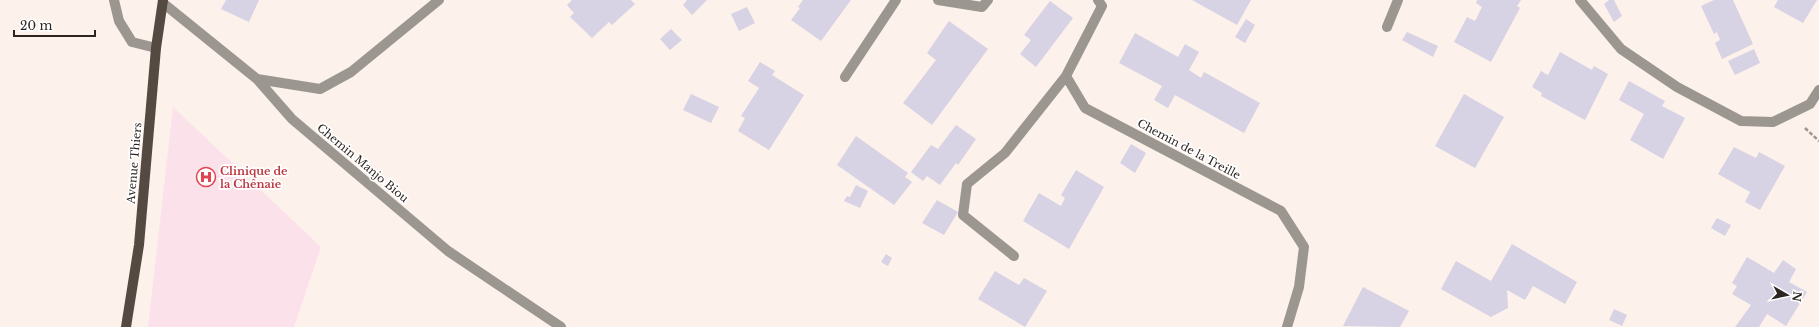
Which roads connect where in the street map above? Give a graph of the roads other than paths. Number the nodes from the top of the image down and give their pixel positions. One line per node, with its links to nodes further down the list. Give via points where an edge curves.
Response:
1 (114, 0): 11 (street, via 119,21 132,42)
2 (438, 0): 14 (street, via 352,72 320,89)
3 (896, 0): 13 (street)
4 (938, 0): 5 (street, via 982,7)
5 (988, 0)
6 (1098, 0): 12 (street, via 1102,6)
7 (1398, 0): 10 (street)
8 (1580, 0): 15 (street, via 1621,50 1677,87 1741,120 1773,122 1810,104)
9 (163, 2): 11 (main road, Avenue Thiers); 14 (street, Chemin Manjo Biou)
10 (1387, 27)
11 (156, 48): 17 (main road, Avenue Thiers, via 139,245)
12 (1066, 76): 16 (street, via 1005,153 967,184 963,215); 19 (street, Chemin de la Treille, via 1085,108 1281,211 1304,247 1299,287)
13 (845, 77)
14 (257, 79): 18 (street, Chemin Manjo Biou, via 292,118 448,251)
15 (1819, 90)
16 (1014, 256)
17 (126, 327)
18 (560, 327)
19 (1287, 327)

